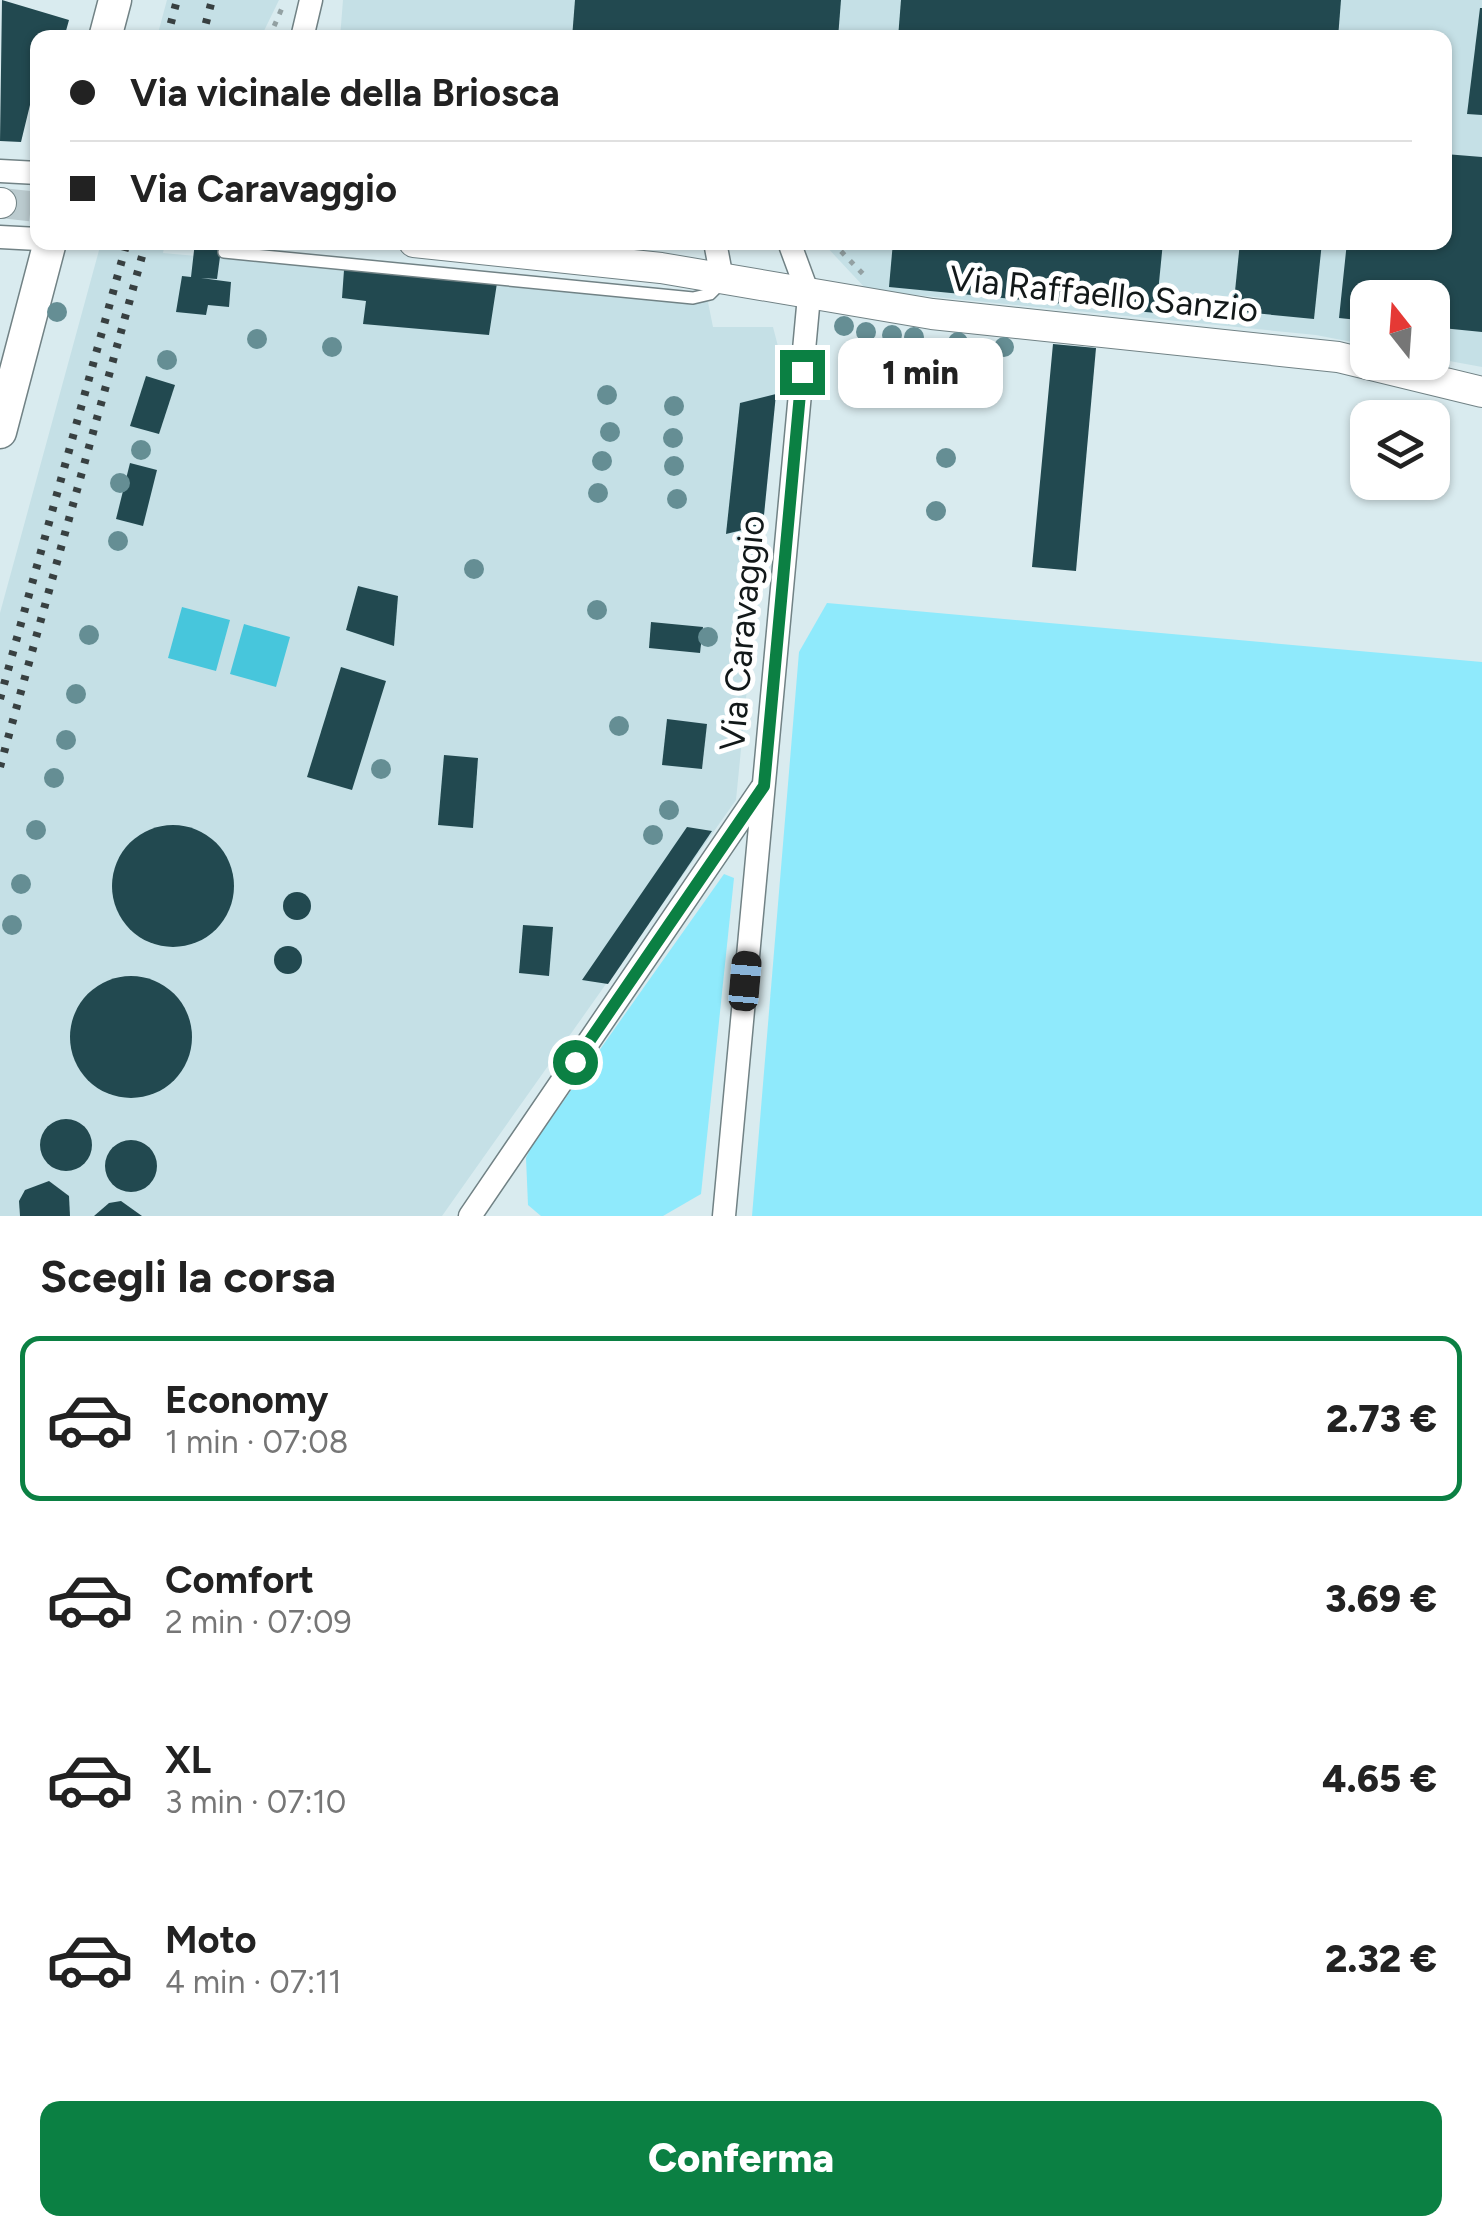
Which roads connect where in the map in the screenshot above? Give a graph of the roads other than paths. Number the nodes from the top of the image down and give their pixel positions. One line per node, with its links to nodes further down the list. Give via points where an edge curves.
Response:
1 (115, 0): 3 (main road)
2 (311, 0): 4 (street)
3 (107, 30)
4 (304, 30)
5 (0, 171): 6 (street)
6 (30, 173)
7 (0, 237): 8 (street)
8 (30, 239)
9 (48, 250): 17 (main road)
10 (490, 250): 14 (street, Via Raffaello Sanzio)
11 (717, 250): 14 (street)
12 (792, 250): 15 (street)
13 (224, 252): 14 (lane, via 693,298 710,294)
14 (722, 279): 15 (street, Via Raffaello Sanzio)
15 (809, 296): 16 (street, Via Raffaello Sanzio, via 1338,357); 18 (street, Via Caravaggio)
16 (1480, 392)
17 (0, 432)
18 (764, 786): 19 (street); 20 (street, Via Caravaggio)
19 (470, 1216)
20 (724, 1216)

